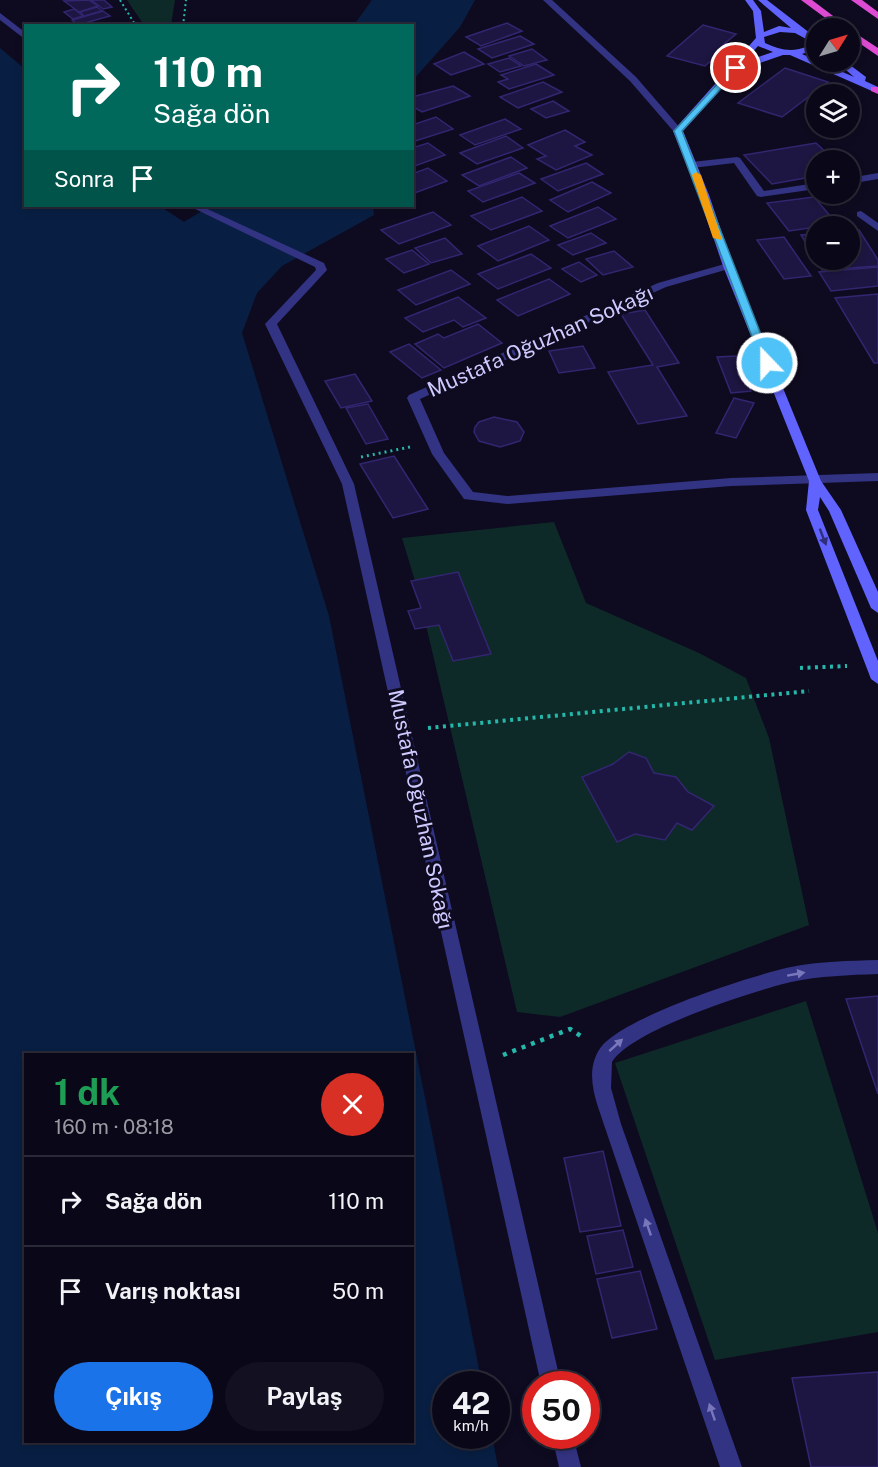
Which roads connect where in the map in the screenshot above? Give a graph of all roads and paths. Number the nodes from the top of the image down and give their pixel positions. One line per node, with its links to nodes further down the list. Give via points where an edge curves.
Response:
1 (120, 0): 11 (path)
2 (186, 0): 12 (path)
3 (548, 0): 24 (street, via 633,79)
4 (749, 0): 16 (main road, via 757,11)
5 (762, 0): 13 (main road)
6 (807, 0): 10 (highway)
7 (856, 0): 9 (highway)
8 (0, 16): 14 (street)
9 (878, 16)
10 (831, 18)
11 (135, 24)
12 (183, 24)
13 (806, 34)
14 (24, 36)
15 (806, 37): 16 (main road, via 779,29)
16 (760, 38): 19 (main road, via 766,47); 21 (main road)
17 (860, 40): 20 (highway)
18 (806, 50): 19 (main road)
19 (787, 52): 21 (main road); 23 (main road)
20 (878, 54)
21 (736, 68): 24 (main road)
22 (854, 72): 23 (main road)
23 (876, 90)
24 (678, 131): 25 (main road)
25 (692, 165): 28 (street, via 737,160 761,194); 32 (main road)
26 (878, 176): 27 (street)
27 (860, 179)
28 (806, 187)
29 (196, 207): 34 (street, Mustafa Oğuzhan Sokağı, via 320,265 322,270 271,324)
30 (861, 213): 31 (street)
31 (878, 228)
32 (728, 266): 33 (street, Mustafa Oğuzhan Sokağı, via 662,285 413,398); 36 (main road)
33 (433, 443): 34 (path); 36 (street, Mustafa Oğuzhan Sokağı, via 469,496 507,500 731,482)
34 (337, 462): 42 (street, Mustafa Oğuzhan Sokağı, via 348,484)
35 (878, 477): 36 (street, Mustafa Oğuzhan Sokağı)
36 (815, 481): 37 (main road, via 835,510); 38 (main road, one-way to 38, via 812,510)
37 (878, 608)
38 (872, 665): 39 (path); 40 (main road)
39 (800, 668)
40 (878, 679)
41 (809, 691): 42 (path)
42 (404, 731): 45 (street, Mustafa Oğuzhan Sokağı)
43 (878, 967): 44 (street, one-way to 43, via 643,1026 777,978 826,969)
44 (606, 1054): 45 (path, via 570,1029); 49 (street, one-way to 44, via 609,1113 600,1070)
45 (477, 1065): 46 (street, Mustafa Oğuzhan Sokağı)
46 (548, 1371)
47 (566, 1449): 48 (street)
48 (570, 1467)
49 (731, 1467)

